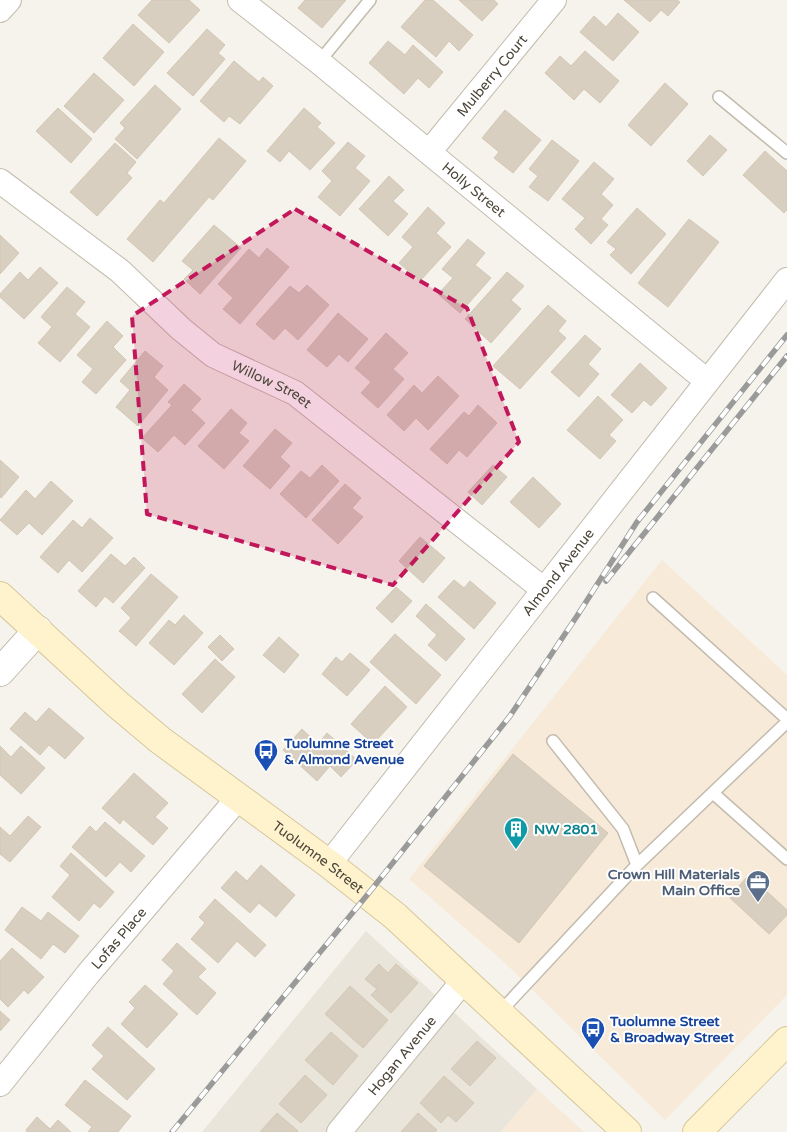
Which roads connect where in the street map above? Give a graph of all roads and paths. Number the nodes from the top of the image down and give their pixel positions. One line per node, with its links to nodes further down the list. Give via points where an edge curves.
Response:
1 (9, 0): 5 (street)
2 (240, 0): 6 (street, Holly Street)
3 (370, 0): 6 (lane)
4 (554, 0): 8 (street, Mulberry Court)
5 (0, 10)
6 (319, 62): 8 (street, Holly Street)
7 (719, 97): 9 (lane)
8 (429, 152): 12 (street, Holly Street)
9 (787, 153)
10 (0, 181): 13 (street, Willow Street, via 120,272 213,356 295,393)
11 (787, 280): 12 (street, Almond Avenue)
12 (707, 381): 13 (street, Almond Avenue)
13 (543, 589): 23 (street, Almond Avenue)
14 (0, 596): 16 (main road, Tuolumne Street)
15 (653, 598): 18 (lane)
16 (38, 630): 17 (street); 21 (main road, Tuolumne Street, via 160,740)
17 (0, 672)
18 (787, 721): 20 (lane)
19 (553, 741): 24 (lane, via 623,829)
20 (712, 793): 22 (lane); 24 (lane)
21 (239, 797): 23 (main road, Tuolumne Street); 28 (street, Lofas Place, via 88,974)
22 (787, 859)
23 (330, 864): 25 (main road, Tuolumne Street, via 395,916)
24 (637, 865): 26 (lane)
25 (464, 980): 26 (main road, Tuolumne Street); 29 (street, Hogan Avenue)
26 (499, 1013): 30 (main road, Tuolumne Street)
27 (787, 1041): 31 (main road)
28 (0, 1084)
29 (339, 1132)
30 (627, 1132)
31 (697, 1132)

